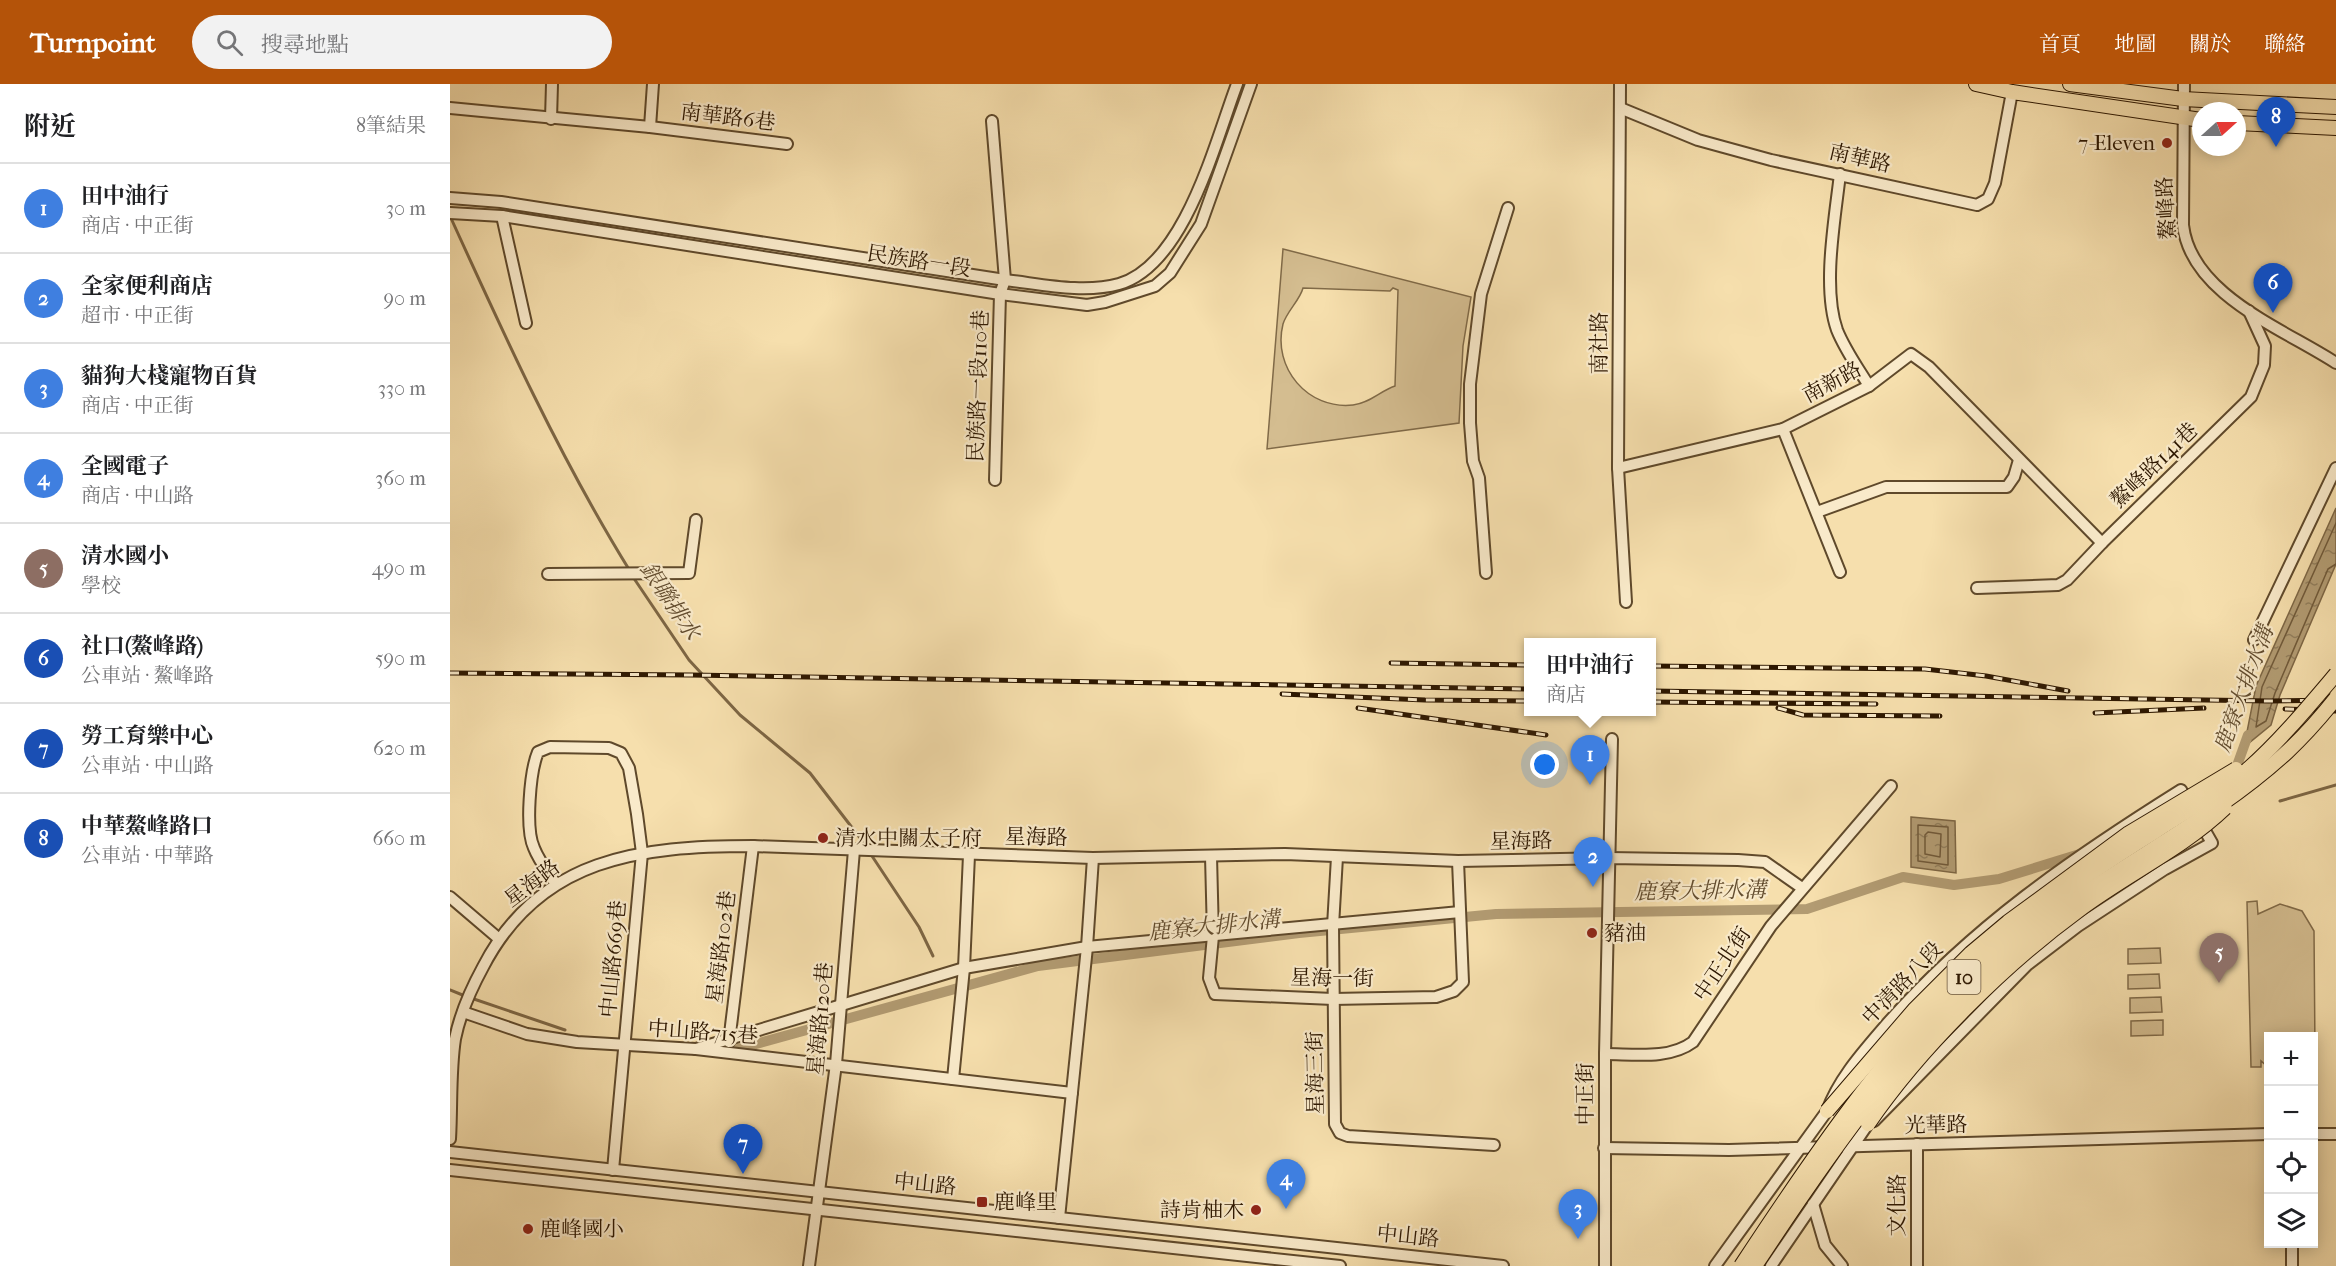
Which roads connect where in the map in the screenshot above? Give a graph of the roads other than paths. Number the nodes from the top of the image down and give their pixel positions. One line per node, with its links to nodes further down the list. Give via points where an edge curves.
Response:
1 (552, 84): 14 (street)
2 (653, 84): 19 (street)
3 (1237, 84): 29 (street, 民族路一段, via 1185,219 1168,249 1149,267 1118,284 1072,288)
4 (1251, 84): 30 (street, 民族路一段, via 1201,224 1170,273 1155,286 1087,305)
5 (1620, 84): 13 (street, 南社路)
6 (1976, 84): 9 (main road)
7 (2070, 84): 10 (main road)
8 (2184, 84): 10 (street, 鰲峰路)
9 (2012, 92): 15 (main road); 22 (street, 南華路, via 1995,183 1988,199 1977,205)
10 (2183, 99): 11 (main road); 15 (street, 鰲峰路)
11 (2336, 107)
12 (450, 108): 14 (street, 南華路6巷)
13 (1620, 108): 22 (street, 南華路, via 1698,140); 37 (street, 南社路)
14 (551, 119): 19 (street, 南華路6巷)
15 (2182, 119): 16 (main road); 31 (street, 鰲峰路, via 2185,241 2203,272)
16 (2192, 120)
17 (992, 121): 29 (street)
18 (2246, 123): 20 (main road)
19 (650, 127): 21 (street, 南華路6巷)
20 (2336, 128)
21 (787, 144)
22 (1840, 174): 34 (street, via 1833,237 1832,310 1843,344)
23 (450, 198): 27 (street, 民族路一段, via 476,198)
24 (1508, 208): 44 (street, via 1481,294 1470,384 1473,461 1479,478)
25 (451, 213): 26 (street, 民族路一段)
26 (502, 216): 28 (street, 民族路一段); 32 (street)
27 (595, 216): 28 (street); 29 (street, 民族路一段)
28 (592, 230): 30 (street, 民族路一段)
29 (1005, 279): 30 (street, 民族路一段110巷)
30 (1000, 294): 39 (street, 民族路一段110巷)
31 (2249, 311): 33 (street, 鰲峰路); 42 (street, 鰲峰路141巷, via 2265,346 2264,365 2251,397)
32 (526, 323)
33 (2336, 363)
34 (1869, 386): 35 (street, 南新路); 36 (street, 南新路, via 1911,354 1929,367)
35 (1783, 429): 37 (street, 南新路); 40 (street)
36 (2019, 459): 40 (street, via 2007,487 1886,487); 42 (street)
37 (1618, 468): 47 (street, 南社路)
38 (2336, 468): 48 (street)
39 (995, 480)
40 (1817, 512): 43 (street)
41 (696, 520): 45 (street, via 689,573)
42 (2102, 543): 46 (street, 鰲峰路141巷, via 2058,585)
43 (1840, 572)
44 (1486, 573)
45 (549, 574)
46 (1977, 588)
47 (1626, 602)
48 (2254, 640)
49 (2336, 674): 52 (main road, 10, bridge, via 2304,713)
50 (2336, 698): 53 (main road, 10, bridge, via 2287,752)
51 (1612, 739): 62 (street)
52 (2257, 759): 85 (main road, bridge, via 2129,833 2008,922 1914,1010); 111 (main road, 10, bridge, via 2203,802 2071,886 1989,953 1938,1002 1848,1109)
53 (2252, 782): 86 (main road, bridge, via 2202,830 2105,892 2033,946 1905,1074); 112 (main road, 10, bridge, via 2092,887 1981,976 1937,1020 1862,1111)
54 (1891, 786): 65 (street, 中正北街)
55 (753, 846): 56 (street, 星海路); 57 (street, 星海路, via 703,846); 77 (street, 星海路102巷)
56 (854, 850): 58 (street, 星海路); 74 (street, 星海路120巷)
57 (642, 853): 64 (street, 星海路, via 596,864); 64 (street, 中山路669巷, via 629,768 621,753 609,748 550,747 537,752 532,766 530,831 533,847); 78 (street, 中山路669巷)
58 (969, 855): 61 (street, 星海路); 72 (street)
59 (1211, 856): 60 (street, 星海路); 61 (street, 星海路); 69 (street, 星海一街)
60 (1337, 857): 63 (street, 星海路); 68 (street, 星海三街)
61 (1093, 858): 71 (street)
62 (1609, 858): 63 (street, 星海路); 65 (street, 星海路, via 1765,862); 81 (street, 中正街)
63 (1458, 861): 67 (street, 星海一街)
64 (556, 884): 70 (street, 星海路)
65 (1802, 888): 81 (street, 中正北街, via 1771,926 1693,1042 1670,1053)
66 (450, 897): 70 (street)
67 (1460, 912): 68 (street); 73 (street, 星海一街, via 1462,982 1454,991 1436,997)
68 (1333, 926): 69 (street); 73 (street, 星海三街)
69 (1213, 936): 71 (street); 73 (street, 星海一街, via 1209,978 1215,994)
70 (498, 938): 75 (street, 星海路)
71 (1087, 947): 72 (street); 84 (street)
72 (964, 968): 74 (street); 83 (street)
73 (1333, 999): 92 (street, 星海三街, via 1335,1125 1340,1132 1348,1136)
74 (840, 1004): 77 (street); 82 (street, 星海路120巷)
75 (463, 1012): 76 (street, 星海路); 78 (street, 中山路715巷, via 527,1034)
76 (453, 1038): 90 (street, 星海路)
77 (729, 1038): 79 (street); 80 (street, 星海路102巷)
78 (625, 1046): 79 (street, 中山路715巷); 98 (street, 中山路669巷)
79 (696, 1049): 80 (street, 中山路715巷)
80 (730, 1053): 82 (street, 中山路715巷)
81 (1605, 1054): 95 (street, 中正街)
82 (836, 1064): 83 (street, 中山路715巷); 99 (street, 星海路120巷)
83 (953, 1080): 84 (street, 中山路715巷)
84 (1072, 1093): 102 (street)
85 (1827, 1111): 86 (street, 中清路八段, via 1855,1061 1926,982 1996,918 2076,858 2181,790 2212,843 2088,920 2028,965 1884,1114); 93 (street, 中清路八段)
86 (1867, 1125): 94 (street)
87 (2264, 1134): 91 (street, 光華路)
88 (2318, 1134): 89 (street)
89 (2336, 1134)
90 (450, 1139)
91 (1917, 1144): 94 (street, 光華路); 115 (street, 文化路)
92 (1494, 1145)
93 (1800, 1147): 94 (street, 光華路); 95 (street, 光華路); 110 (street, 中清路八段)
94 (1855, 1147): 100 (street)
95 (1604, 1148): 109 (street, 中正街)
96 (450, 1152): 98 (street, 中山路)
97 (450, 1170): 101 (street, 中山路)
98 (613, 1170): 99 (street, 中山路)
99 (819, 1192): 101 (street, 星海路120巷); 102 (street, 中山路)
100 (1813, 1204): 113 (street); 114 (street, via 1825,1245)
101 (817, 1209): 105 (street, 中山路); 106 (street, 星海路120巷)
102 (1059, 1218): 103 (street, 中山路)
103 (1257, 1239): 105 (street); 108 (street, 中山路)
104 (2292, 1248): 116 (street)
105 (1256, 1262): 107 (street, 中山路)
106 (808, 1266)
107 (1340, 1266)
108 (1503, 1266)
109 (1605, 1266)
110 (1714, 1266)
111 (1741, 1266)
112 (1755, 1266)
113 (1771, 1266)
114 (1842, 1266)
115 (1917, 1266)
116 (2292, 1266)

